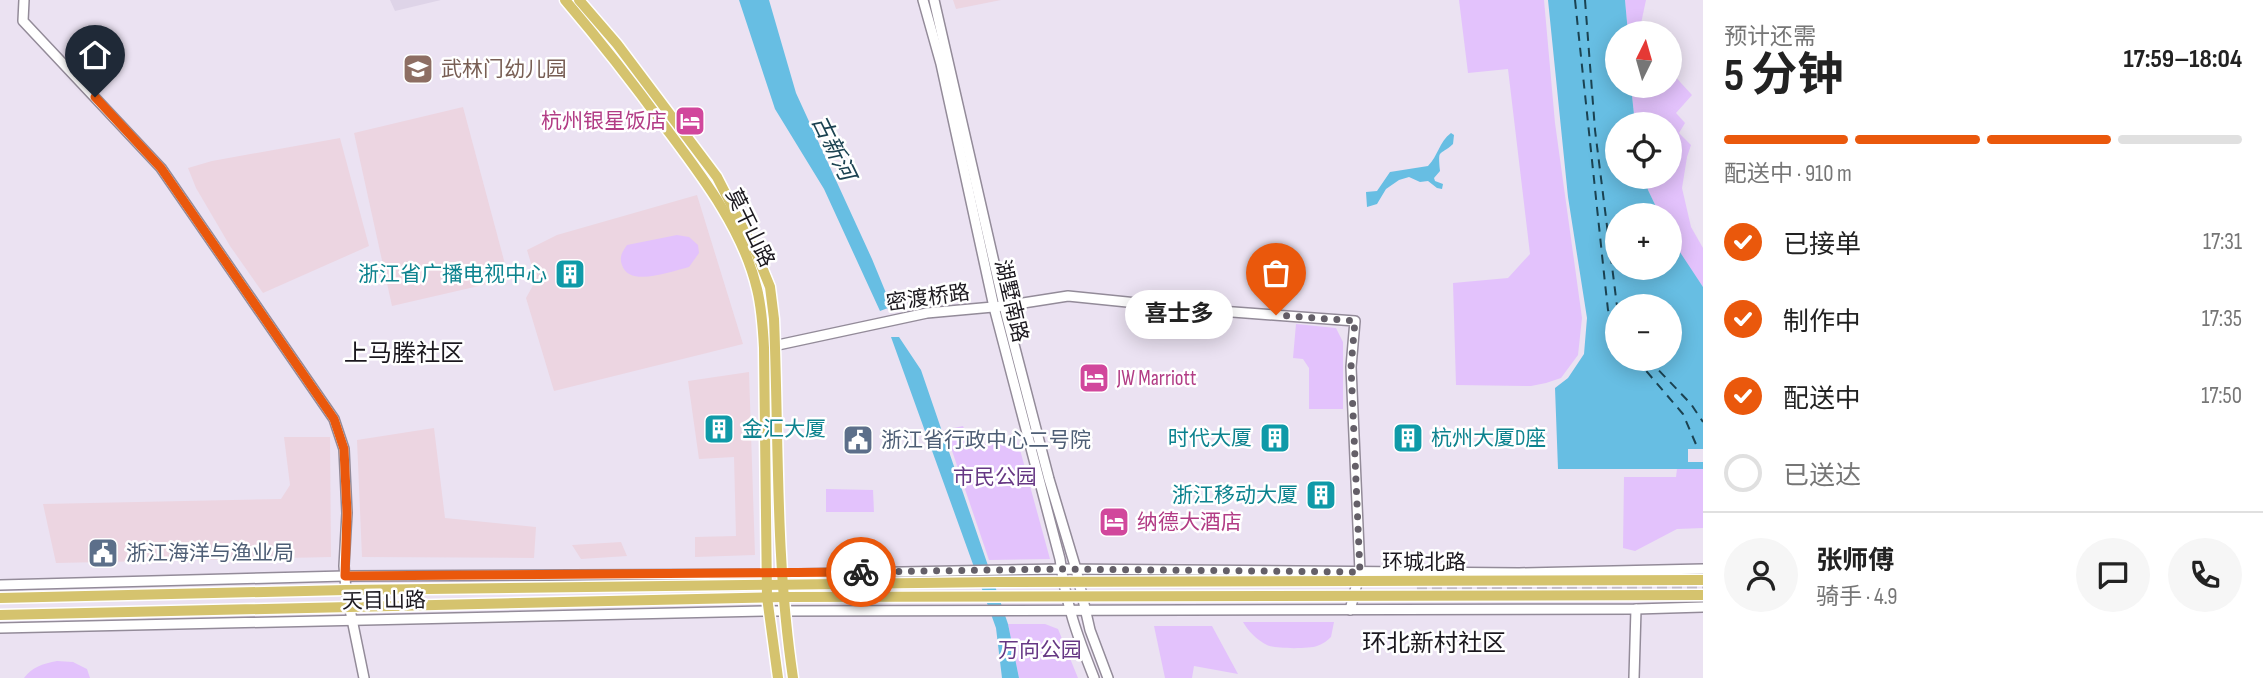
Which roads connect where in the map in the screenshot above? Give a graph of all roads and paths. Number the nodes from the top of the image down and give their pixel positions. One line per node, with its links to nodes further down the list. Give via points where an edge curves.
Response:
1 (24, 0): 14 (main road, via 23,20 161,168 334,419 344,449)
2 (565, 0): 8 (main road, 莫干山路, via 608,50 712,193 748,259 757,288)
3 (579, 0): 7 (main road, 莫干山路, via 717,177 770,287)
4 (923, 0): 6 (main road, 湖墅南路)
5 (934, 0): 6 (main road, 湖墅南路)
6 (999, 306): 7 (main road, 密渡桥路, via 928,313); 11 (main road, 湖墅南路); 12 (main road, 湖墅南路); 15 (main road, 密渡桥路, via 1068,296 1355,321 1351,367)
7 (775, 346): 8 (main road, 密渡桥路); 10 (main road, 莫干山路)
8 (764, 348): 9 (main road, 莫干山路)
9 (767, 568): 10 (main road, 环城北路); 14 (main road, 天目山路); 20 (main road, 莫干山路)
10 (782, 568): 11 (main road, 环城北路); 21 (main road, 莫干山路)
11 (1061, 569): 12 (main road, 环城北路); 18 (main road, 湖墅南路)
12 (1076, 569): 15 (main road, 环城北路); 17 (main road, 湖墅南路)
13 (1703, 569): 15 (main road, 环城北路)
14 (345, 576): 19 (main road, 天目山路); 22 (main road)
15 (1359, 576): 16 (main road, 环城北路); 17 (main road, 环城北路); 25 (main road, 密渡桥路)
16 (1703, 580)
17 (1079, 581): 18 (main road, 环城北路); 28 (main road, 湖墅南路)
18 (1063, 582): 21 (main road, 环城北路); 24 (main road, 湖墅南路)
19 (0, 585)
20 (767, 585): 21 (main road, 环城北路); 22 (main road, 天目山路); 26 (main road, 莫干山路)
21 (782, 586): 27 (main road, 莫干山路)
22 (346, 590): 29 (main road, 天目山路); 30 (main road)
23 (1703, 594): 25 (main road, 环城北路)
24 (1064, 596): 27 (main road, 环城北路); 28 (main road, 环城北路); 33 (main road, 湖墅南路)
25 (1354, 596): 28 (main road, 环城北路); 35 (main road, 密渡桥路)
26 (767, 597): 27 (main road, 环城北路); 30 (main road, 天目山路); 36 (main road, 莫干山路)
27 (783, 597): 37 (main road, 莫干山路)
28 (1082, 597): 32 (main road, 湖墅南路)
29 (0, 598)
30 (349, 607): 38 (main road, 天目山路); 39 (main road)
31 (1703, 607): 34 (main road)
32 (1085, 608): 33 (main road); 35 (main road); 45 (main road, 湖墅南路)
33 (1068, 609): 37 (main road); 44 (main road, 湖墅南路)
34 (1636, 609): 35 (main road); 46 (main road)
35 (1350, 610)
36 (768, 611): 37 (main road); 39 (main road, 天目山路); 42 (main road, 莫干山路)
37 (783, 611): 43 (main road, 莫干山路)
38 (0, 615)
39 (352, 621): 40 (main road, 天目山路); 41 (main road)
40 (0, 628)
41 (364, 678)
42 (778, 678)
43 (793, 678)
44 (1094, 678)
45 (1108, 678)
46 (1634, 678)

